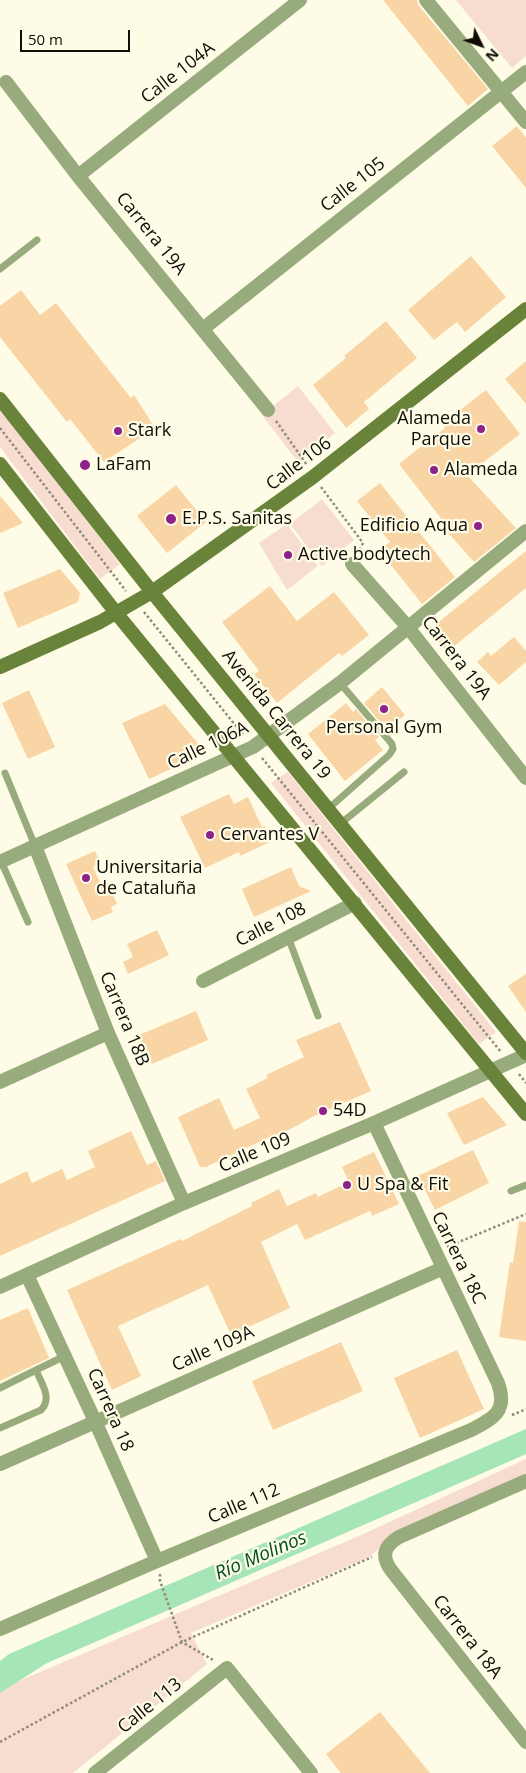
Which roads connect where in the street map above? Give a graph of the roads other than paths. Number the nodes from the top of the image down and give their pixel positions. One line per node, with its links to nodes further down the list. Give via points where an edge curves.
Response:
1 (300, 0): 7 (street, Calle 104A)
2 (426, 0): 5 (street)
3 (526, 72): 5 (street, Calle 105)
4 (6, 82): 7 (street, Carrera 19A)
5 (501, 92): 6 (street); 11 (street, Calle 105)
6 (526, 122)
7 (78, 176): 11 (street, Carrera 19A)
8 (37, 240): 9 (lane)
9 (0, 269)
10 (526, 309): 17 (main road, Calle 106, via 313,477)
11 (204, 328): 13 (street, Carrera 19A)
12 (0, 399): 17 (main road, Avenida Carrera 19)
13 (268, 410)
14 (0, 464): 18 (main road)
15 (526, 531): 19 (street, Calle 106A)
16 (352, 564): 19 (street, Carrera 19A)
17 (148, 587): 18 (main road, Calle 106); 22 (main road, Avenida Carrera 19)
18 (113, 608): 20 (main road, Calle 106); 23 (main road)
19 (407, 626): 21 (street, Calle 106A); 26 (street, Carrera 19A)
20 (0, 668)
21 (340, 683): 22 (street, Calle 106A); 27 (lane, via 393,749)
22 (268, 736): 23 (street, Calle 106A); 27 (main road, Avenida Carrera 19)
23 (235, 756): 29 (street, Calle 106A); 31 (main road)
24 (404, 772): 28 (lane)
25 (5, 773): 29 (lane)
26 (526, 778)
27 (328, 809): 28 (main road, Avenida Carrera 19)
28 (340, 824): 37 (main road, Avenida Carrera 19)
29 (35, 846): 30 (street, Calle 106A); 36 (street, Carrera 18B)
30 (0, 861): 32 (lane)
31 (356, 903): 33 (street, Calle 108); 38 (main road)
32 (28, 922)
33 (288, 937): 34 (street, Calle 108); 35 (lane)
34 (203, 981)
35 (318, 1016)
36 (108, 1033): 39 (street); 44 (street, Carrera 18B)
37 (526, 1054): 38 (street, Calle 109)
38 (491, 1070): 40 (main road); 41 (street, Calle 109)
39 (0, 1082)
40 (526, 1114)
41 (374, 1123): 44 (street, Calle 109); 45 (street, Carrera 18C)
42 (526, 1185): 43 (lane)
43 (511, 1191)
44 (184, 1203): 46 (street, Calle 109)
45 (441, 1269): 51 (street, Carrera 18C, via 498,1384); 52 (street, Calle 109A)
46 (27, 1275): 47 (street, Calle 109); 48 (street, Carrera 18)
47 (0, 1287)
48 (65, 1356): 49 (lane); 52 (street, Carrera 18)
49 (36, 1370): 50 (lane); 53 (lane, via 47,1399 46,1405)
50 (0, 1388)
51 (504, 1414): 56 (street, Calle 112)
52 (95, 1421): 54 (street, Calle 109A); 56 (street, Carrera 18)
53 (0, 1428)
54 (0, 1464)
55 (526, 1481): 58 (street, Carrera 18A, via 399,1537 390,1542 384,1552 390,1570)
56 (157, 1561): 57 (street, Calle 112)
57 (0, 1629)
58 (526, 1742)
59 (95, 1773): 60 (street, Calle 113, via 227,1668)
60 (311, 1773)

